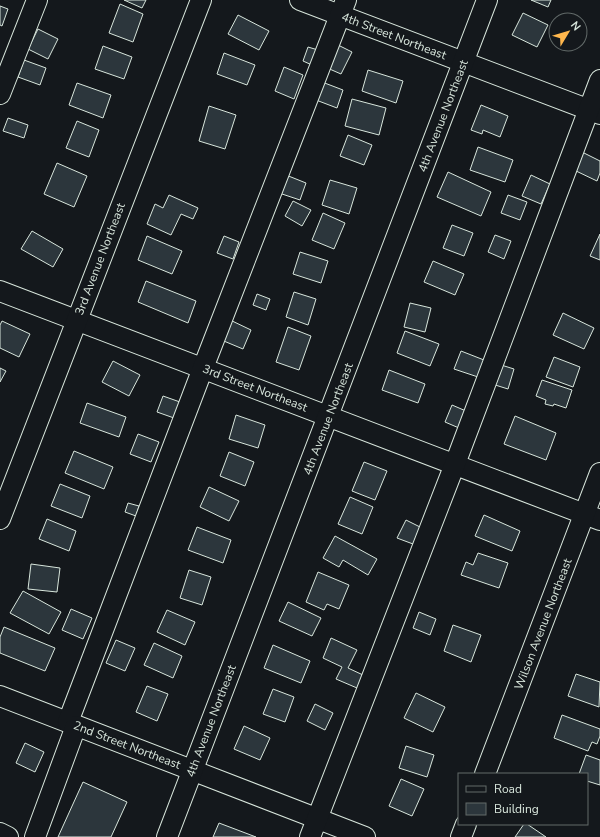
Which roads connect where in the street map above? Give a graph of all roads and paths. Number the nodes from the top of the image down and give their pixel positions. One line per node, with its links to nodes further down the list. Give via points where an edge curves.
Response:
1 (37, 0): 8 (street)
2 (201, 0): 11 (street, 3rd Avenue Northeast)
3 (300, 0): 5 (street, 4th Street Northeast)
4 (487, 0): 6 (street, 4th Avenue Northeast)
5 (342, 8): 6 (street, 4th Street Northeast); 12 (street)
6 (463, 62): 9 (street, 4th Street Northeast); 13 (street, 4th Avenue Northeast)
7 (600, 80): 9 (street)
8 (0, 94)
9 (594, 112): 14 (street)
10 (0, 290): 11 (street, 3rd Street Northeast)
11 (76, 320): 12 (street, 3rd Street Northeast); 17 (street, 3rd Avenue Northeast)
12 (203, 368): 13 (street, 3rd Street Northeast); 19 (street)
13 (329, 416): 14 (street, 3rd Street Northeast); 20 (street, 4th Avenue Northeast)
14 (455, 464): 16 (street, 3rd Street Northeast); 22 (street)
15 (600, 473): 16 (street, Wilson Avenue Northeast)
16 (592, 517): 21 (street, Wilson Avenue Northeast)
17 (0, 518)
18 (0, 696): 19 (street, 2nd Street Northeast)
19 (72, 724): 20 (street, 2nd Street Northeast); 26 (street)
20 (192, 771): 22 (street, 2nd Street Northeast); 27 (street, 4th Avenue Northeast)
21 (485, 773)
22 (317, 818): 28 (street); 29 (street, 2nd Street Northeast)
23 (466, 825): 30 (street)
24 (0, 833): 25 (street)
25 (8, 837)
26 (35, 837)
27 (167, 837)
28 (310, 837)
29 (366, 837)
30 (461, 837)

